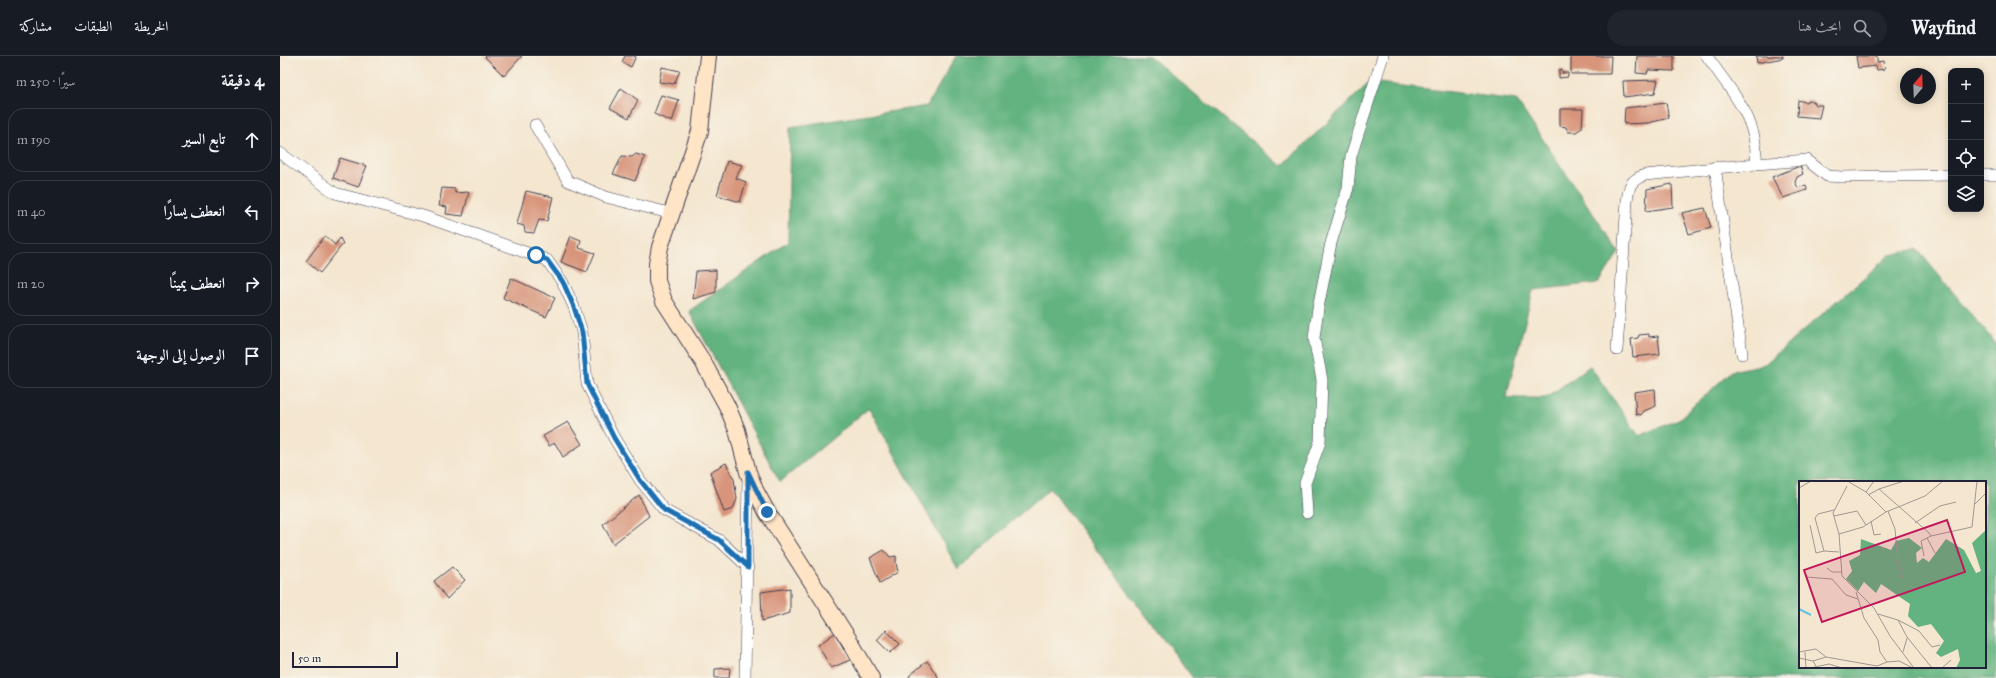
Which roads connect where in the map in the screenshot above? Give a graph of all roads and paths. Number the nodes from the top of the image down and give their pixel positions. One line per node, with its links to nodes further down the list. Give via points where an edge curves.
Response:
1 (708, 56): 5 (street)
2 (717, 56): 5 (street)
3 (1383, 56): 17 (street, via 1351,156 1348,188 1331,243 1318,308 1314,338 1322,380 1320,442 1305,483)
4 (1707, 56): 8 (street, via 1750,119 1756,141)
5 (707, 82): 13 (street, via 700,131)
6 (535, 125): 13 (street, via 568,181 606,197)
7 (280, 153): 18 (street, via 335,193 423,216 547,260 563,282 574,307 582,332 587,384 614,438 640,480 664,510 719,540)
8 (1756, 164): 9 (street); 10 (street, via 1807,160 1827,176 1842,177)
9 (1715, 167): 14 (street, via 1645,175 1634,179 1628,187); 15 (street)
10 (1948, 175)
11 (1984, 175): 12 (street)
12 (1996, 175)
13 (673, 214): 16 (street, via 660,247 657,281 664,301 703,362 727,406 737,430)
14 (1617, 350)
15 (1742, 354)
16 (748, 472): 18 (street); 20 (street, via 767,512 851,643)
17 (1307, 512)
18 (748, 567): 19 (street)
19 (745, 678)
20 (870, 678)

